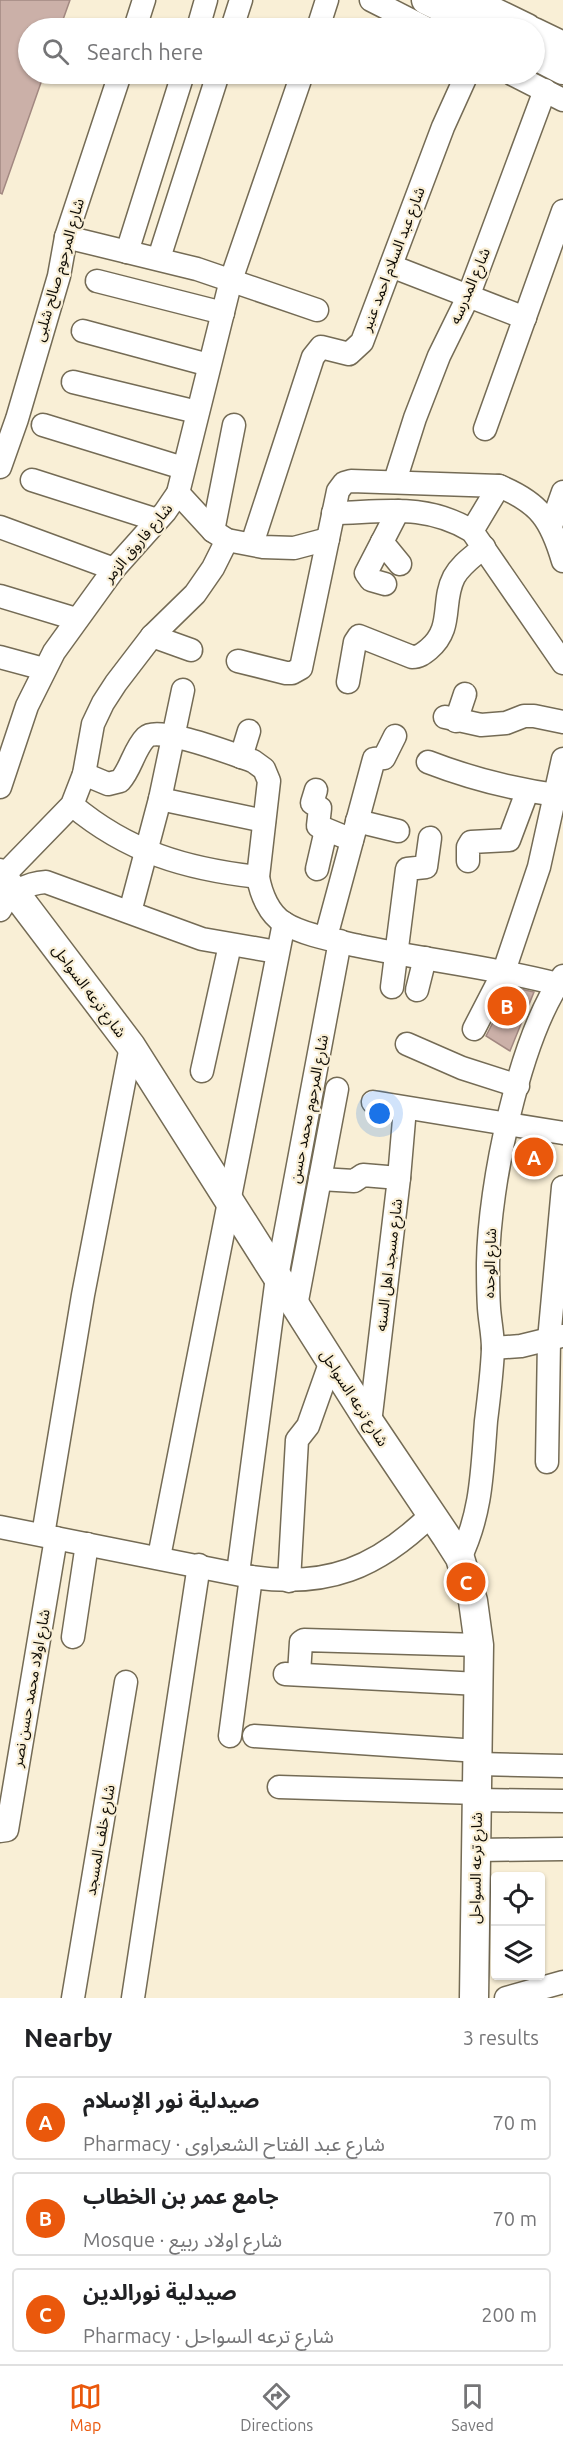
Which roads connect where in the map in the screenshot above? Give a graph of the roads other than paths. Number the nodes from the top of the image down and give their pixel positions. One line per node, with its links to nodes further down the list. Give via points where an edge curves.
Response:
1 (144, 0): 8 (street)
2 (207, 0): 9 (street)
3 (241, 0): 10 (street)
4 (327, 0): 11 (street)
5 (371, 0): 12 (street)
6 (426, 0): 13 (main road)
7 (469, 0): 14 (main road)
8 (138, 18)
9 (201, 18)
10 (235, 18)
11 (321, 18)
12 (406, 18)
13 (463, 18)
14 (506, 18)
15 (545, 37): 16 (main road)
16 (563, 46)
17 (545, 70): 23 (main road)
18 (117, 84): 25 (street, شارع المرحوم صالح شلبى)
19 (180, 84): 26 (street)
20 (215, 84): 27 (street)
21 (299, 84): 29 (street, شارع فاروق الزمر)
22 (462, 84): 28 (street, شارع عبد السلام احمد عنبر)
23 (557, 87): 31 (street, شارع المدرسه)
24 (563, 211): 34 (street)
25 (66, 237): 26 (street); 42 (street, شارع المرحوم صالح شلبى, via 59,276)
26 (128, 252): 27 (street)
27 (159, 258): 29 (street)
28 (391, 266): 31 (street); 58 (street, شارع عبد السلام احمد عنبر, via 362,342 349,354 321,347 313,357)
29 (231, 280): 32 (street); 33 (street, شارع فاروق الزمر)
30 (97, 281): 33 (street)
31 (468, 297): 34 (street); 45 (street, شارع المدرسه, via 439,356)
32 (317, 310)
33 (223, 313): 36 (street, شارع فاروق الزمر)
34 (525, 318): 41 (street)
35 (83, 331): 36 (street)
36 (209, 365): 38 (street, شارع فاروق الزمر)
37 (73, 382): 38 (street)
38 (197, 412): 43 (street, شارع فاروق الزمر)
39 (43, 425): 43 (street)
40 (234, 425): 54 (street)
41 (485, 429)
42 (0, 467)
43 (183, 468): 48 (street, شارع فاروق الزمر)
44 (32, 480): 51 (street)
45 (395, 481): 46 (street); 49 (street, via 344,483)
46 (499, 486): 53 (street, via 533,505); 56 (street)
47 (563, 492): 53 (street)
48 (178, 493): 51 (street, شارع فاروق الزمر); 54 (street)
49 (335, 502): 50 (street); 55 (street)
50 (398, 512): 56 (street, via 434,513 453,520); 57 (street)
51 (158, 520): 61 (street, شارع فاروق الزمر)
52 (0, 527): 61 (street)
53 (556, 530): 59 (street)
54 (220, 536): 58 (street); 65 (street, via 213,568 195,594)
55 (328, 539): 58 (street, via 294,548); 68 (street, via 301,668 292,674)
56 (478, 539): 69 (street); 71 (street, via 448,594 445,644 412,657 359,636)
57 (382, 542): 60 (street); 62 (street, via 366,573 371,580)
58 (252, 544)
59 (563, 561)
60 (400, 564)
61 (114, 569): 64 (street, شارع فاروق الزمر)
62 (385, 584)
63 (0, 596): 64 (street)
64 (76, 619): 70 (street, شارع فاروق الزمر)
65 (152, 636): 66 (street); 82 (street, via 98,714 89,737)
66 (191, 651)
67 (0, 657): 70 (street)
68 (238, 661)
69 (563, 663)
70 (44, 669): 74 (street, شارع فاروق الزمر)
71 (348, 682)
72 (183, 690): 77 (street)
73 (465, 694): 75 (street, via 451,719 494,724 534,716)
74 (10, 722): 83 (street, شارع فاروق الزمر)
75 (563, 722)
76 (249, 731): 79 (street)
77 (174, 736): 79 (street); 82 (street, via 154,733 145,738 124,777 114,783); 87 (street)
78 (395, 736): 91 (street, شارع المرحوم محمد حسن, via 384,758 374,759)
79 (241, 757): 89 (street, via 264,769 268,782)
80 (563, 759): 86 (street)
81 (428, 762): 85 (street)
82 (84, 774): 88 (street)
83 (0, 787)
84 (316, 790): 90 (street, via 312,803 320,808 318,825)
85 (527, 792): 86 (street); 95 (street, via 509,840)
86 (558, 796): 106 (street)
87 (159, 799): 89 (street); 94 (street)
88 (72, 805): 94 (street, via 93,823); 98 (street)
89 (264, 821): 97 (street)
90 (327, 830): 91 (street); 96 (street)
91 (354, 831): 92 (street); 101 (street, شارع المرحوم محمد حسن)
92 (398, 831)
93 (430, 838): 104 (street, via 426,867 407,869)
94 (146, 851): 97 (street, via 182,865); 99 (street)
95 (480, 853)
96 (317, 869)
97 (258, 877): 100 (street, via 266,902)
98 (4, 888): 99 (street, via 46,882); 112 (main road, شارع ترعه السواحل)
99 (129, 912): 102 (street)
100 (284, 923): 101 (street); 103 (street)
101 (333, 939): 104 (street); 124 (street, شارع المرحوم محمد حسن)
102 (230, 945): 103 (street); 113 (street)
103 (277, 952): 123 (street)
104 (395, 953): 105 (street); 108 (street)
105 (425, 958): 106 (street); 109 (street)
106 (504, 971): 107 (street); 110 (street)
107 (560, 980): 114 (street, شارع الوحده, via 542,1016)
108 (392, 987)
109 (417, 990)
110 (474, 1029)
111 (407, 1044): 114 (street)
112 (131, 1046): 123 (main road, شارع ترعه السواحل); 133 (street, via 83,1295)
113 (202, 1071)
114 (518, 1086): 118 (street, شارع الوحده)
115 (337, 1089): 121 (street)
116 (373, 1102): 117 (street)
117 (405, 1108): 118 (street); 120 (street, شارع مسجد اهل السنه)
118 (508, 1125): 119 (street); 127 (street, شارع الوحده, via 488,1260)
119 (563, 1132)
120 (399, 1178): 121 (street, via 363,1175 354,1181); 129 (street, شارع مسجد اهل السنه)
121 (320, 1179): 125 (street)
122 (563, 1187): 126 (street)
123 (230, 1200): 124 (main road, شارع ترعه السواحل); 135 (street)
124 (277, 1277): 125 (main road, شارع ترعه السواحل); 138 (street, شارع المرحوم محمد حسن)
125 (296, 1306): 128 (main road, شارع ترعه السواحل)
126 (556, 1338): 127 (street); 130 (street)
127 (493, 1348): 136 (street, شارع الوحده, via 478,1510)
128 (331, 1361): 129 (main road, شارع ترعه السواحل); 139 (street, via 308,1426 297,1440)
129 (370, 1423): 131 (main road, شارع ترعه السواحل)
130 (547, 1462)
131 (431, 1515): 136 (main road, شارع ترعه السواحل); 139 (street, via 407,1538 352,1570)
132 (0, 1527): 133 (street)
133 (50, 1537): 134 (street); 151 (street, شارع اولاد محمد حسن نصر, via 7,1830)
134 (87, 1544): 135 (street); 140 (street)
135 (159, 1557): 137 (street)
136 (460, 1558): 141 (main road, شارع ترعه السواحل, via 473,1600)
137 (199, 1565): 138 (street); 156 (street)
138 (244, 1575): 139 (street); 144 (street, شارع المرحوم محمد حسن)
139 (289, 1581)
140 (73, 1637)
141 (479, 1645): 143 (main road, شارع ترعه السواحل); 143 (street, via 304,1640 292,1674)
142 (126, 1682): 155 (street, شارع خلف المسجد)
143 (479, 1684): 146 (main road, شارع ترعه السواحل)
144 (230, 1736)
145 (254, 1736): 146 (street)
146 (478, 1757): 147 (street); 149 (main road, شارع ترعه السواحل)
147 (563, 1766)
148 (279, 1787): 149 (street)
149 (477, 1797): 150 (street); 153 (main road, شارع ترعه السواحل)
150 (563, 1801)
151 (0, 1831)
152 (563, 1849): 153 (street)
153 (477, 1850): 157 (main road, شارع ترعه السواحل)
154 (563, 1982): 158 (street)
155 (73, 1998)
156 (133, 1998)
157 (474, 1998)
158 (506, 1998)

